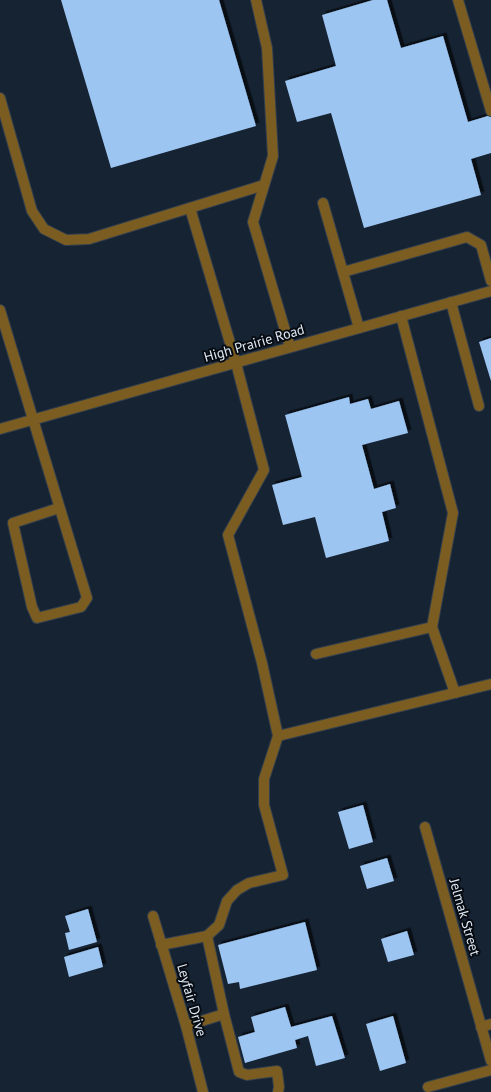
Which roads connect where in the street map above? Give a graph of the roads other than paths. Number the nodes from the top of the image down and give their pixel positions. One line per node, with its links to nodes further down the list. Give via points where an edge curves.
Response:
1 (256, 0): 5 (street, via 267,48 273,156)
2 (458, 0): 4 (street)
3 (0, 98): 7 (street, via 32,211 44,229 66,240 89,240)
4 (491, 111)
5 (264, 185): 7 (street); 15 (street, via 253,222)
6 (324, 203): 8 (street)
7 (190, 208): 16 (street)
8 (343, 272): 9 (street, via 467,238 481,245); 14 (street)
9 (491, 281)
10 (491, 291): 11 (street, High Prairie Road)
11 (451, 302): 13 (street, High Prairie Road); 17 (street)
12 (0, 310): 18 (street)
13 (401, 316): 14 (street, High Prairie Road); 21 (street, via 453,513)
14 (359, 328): 15 (street, High Prairie Road)
15 (290, 348): 16 (street, High Prairie Road)
16 (236, 363): 18 (street, High Prairie Road); 25 (street, via 264,470 228,535)
17 (479, 406)
18 (29, 421): 19 (street, High Prairie Road); 20 (street)
19 (0, 429)
20 (60, 508): 20 (street, via 86,598 81,607 37,618 32,607 13,523)
21 (432, 628): 22 (street); 24 (street)
22 (316, 654)
23 (491, 684): 24 (street)
24 (455, 693): 25 (street)
25 (278, 736): 28 (street, via 264,779 264,805 283,875 249,883 237,890 227,901 219,925)
26 (425, 828): 31 (street, Jelmak Street)
27 (153, 916): 29 (street, Leyfair Drive)
28 (207, 936): 29 (street); 30 (street)
29 (161, 945): 32 (street, Leyfair Drive)
30 (224, 1014): 32 (street); 37 (street, via 239,1072 247,1075 278,1071)
31 (486, 1025): 33 (street, Jelmak Street)
32 (186, 1026): 36 (street, Leyfair Drive)
33 (491, 1061)
34 (491, 1070): 35 (street)
35 (428, 1087)
36 (204, 1092)
37 (278, 1092)

